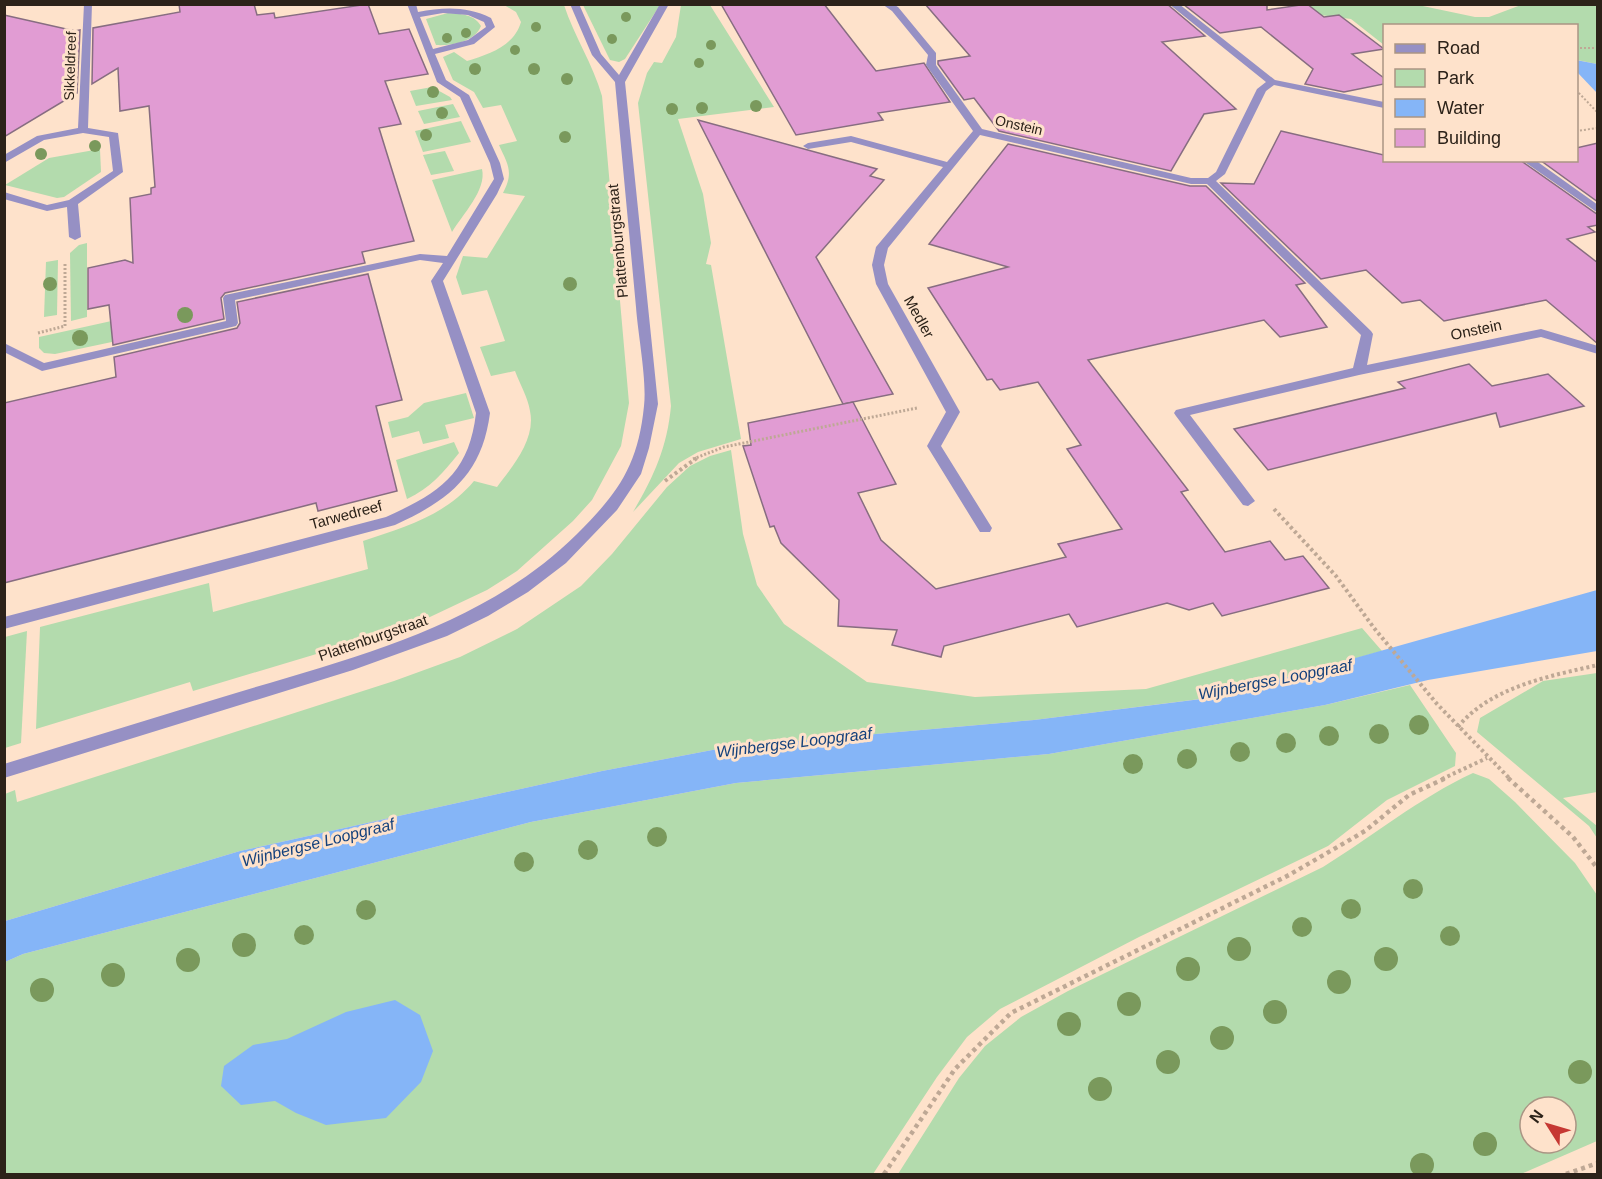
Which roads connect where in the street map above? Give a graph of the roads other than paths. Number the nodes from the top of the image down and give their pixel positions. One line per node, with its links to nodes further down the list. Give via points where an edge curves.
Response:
1 (88, 4): 11 (street, Sikkeldreef)
2 (574, 4): 8 (street, via 597,55)
3 (665, 4): 8 (street)
4 (886, 4): 12 (street, Onstein, via 895,9 933,55 931,65)
5 (1173, 4): 9 (street)
6 (413, 10): 7 (street, Tarwedreef); 7 (street, Tarwedreef, via 466,11 488,20 491,27 474,41)
7 (431, 52): 22 (street, Tarwedreef, via 442,82 464,95 499,178)
8 (620, 82): 29 (street, Plattenburgstraat, via 651,404 646,438 633,476 614,504 542,577 483,613 413,645)
9 (1272, 82): 10 (street); 17 (street, via 1262,89 1220,174)
10 (1383, 105)
11 (83, 130): 14 (street, via 41,138); 19 (street, via 114,135 118,172)
12 (978, 131): 16 (street, Medler); 17 (street, Onstein, via 1191,182)
13 (808, 146): 16 (street, via 851,139)
14 (4, 160)
15 (1530, 162): 20 (street)
16 (948, 165): 27 (street, Medler, via 882,248 878,265 882,284 953,412 934,446)
17 (1210, 181): 25 (street, via 1367,334)
18 (4, 195): 19 (street, via 47,208)
19 (72, 203): 21 (street)
20 (1598, 210)
21 (75, 237)
22 (449, 260): 23 (street, via 420,257 229,298 232,323 42,367); 28 (street, Tarwedreef, via 437,281 483,413 476,451 447,489 423,507 390,521)
23 (4, 347)
24 (1598, 350): 25 (street, Onstein, via 1541,333)
25 (1359, 371): 26 (street, Onstein, via 1181,413)
26 (1248, 501)
27 (985, 528)
28 (4, 623)
29 (4, 771)

